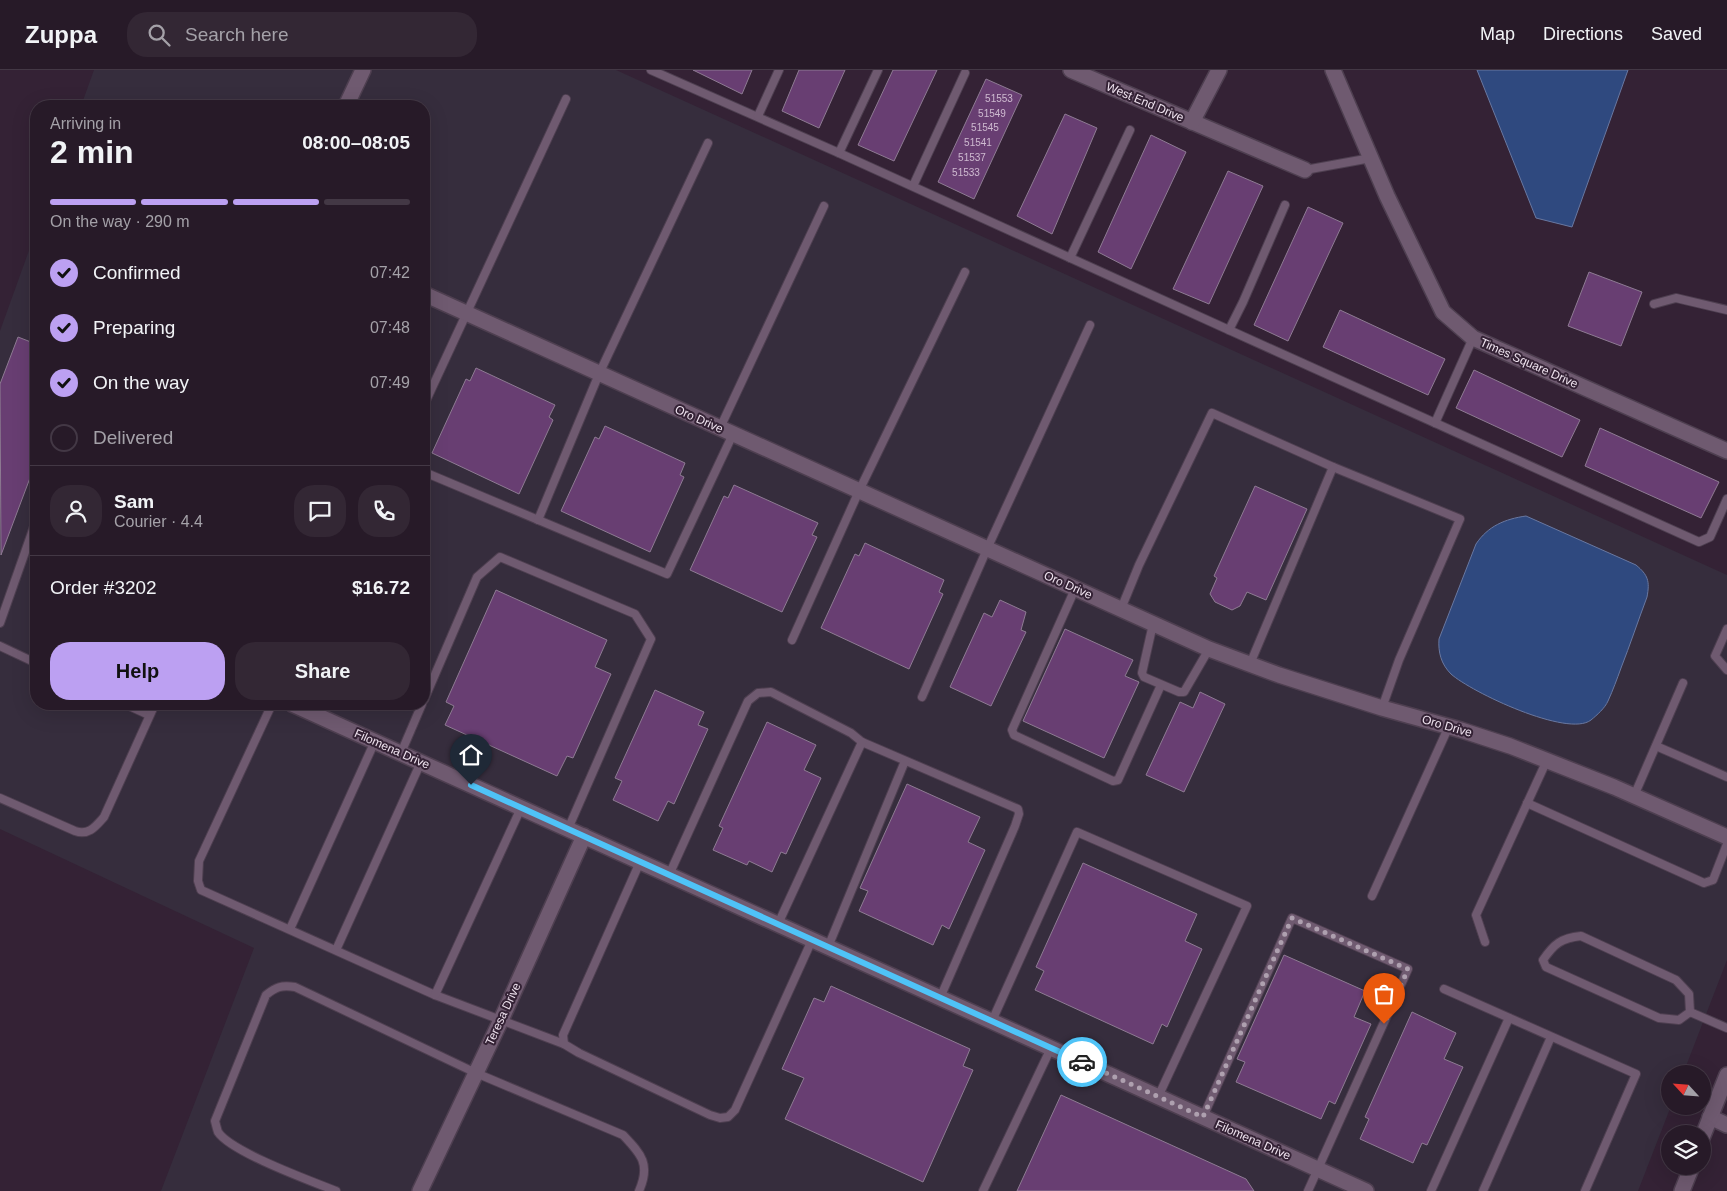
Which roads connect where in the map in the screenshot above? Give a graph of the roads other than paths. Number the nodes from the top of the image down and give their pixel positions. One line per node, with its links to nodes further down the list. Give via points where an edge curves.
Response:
1 (363, 70): 10 (street)
2 (651, 70): 11 (lane)
3 (779, 70): 11 (lane)
4 (878, 70): 15 (lane)
5 (1070, 70): 12 (street, West End Drive)
6 (1219, 70): 12 (street, West End Drive)
7 (1333, 70): 16 (street, Times Square Drive)
8 (965, 73): 18 (lane)
9 (566, 99): 26 (lane)
10 (349, 100)
11 (758, 116): 15 (lane)
12 (1192, 122): 17 (street, West End Drive)
13 (1130, 130): 21 (lane)
14 (708, 143): 30 (lane)
15 (839, 153): 18 (lane)
16 (1371, 158): 17 (lane); 29 (street, Times Square Drive, via 1443,312)
17 (1305, 170)
18 (913, 186): 21 (lane)
19 (1285, 204): 28 (lane)
20 (824, 206): 33 (lane)
21 (1070, 258): 28 (lane)
22 (965, 272): 37 (lane)
23 (430, 297): 26 (street, Oro Drive)
24 (1654, 304): 25 (lane, via 1676,298)
25 (1727, 310)
26 (466, 313): 30 (street, Oro Drive); 31 (lane)
27 (1090, 325): 41 (lane)
28 (1229, 330): 32 (lane)
29 (1473, 338): 32 (lane); 34 (street, Times Square Drive)
30 (600, 374): 33 (street, Oro Drive); 39 (lane)
31 (430, 392)
32 (1435, 423): 38 (lane, via 1699,542 1710,537)
33 (726, 431): 37 (street, Oro Drive); 39 (lane, via 667,574)
34 (1727, 451)
35 (1333, 466): 43 (lane, via 1212,413 1139,565); 51 (lane); 57 (lane, via 1460,519 1399,660)
36 (430, 475): 39 (lane)
37 (859, 491): 41 (street, Oro Drive); 47 (lane)
38 (1727, 499)
39 (538, 520)
40 (30, 538): 44 (lane)
41 (987, 549): 42 (street, Oro Drive); 56 (lane)
42 (1075, 589): 43 (street, Oro Drive); 54 (lane, via 1012,730 1014,735 1113,782 1118,780)
43 (1121, 610): 45 (street, Oro Drive)
44 (0, 623)
45 (1153, 624): 49 (street, Oro Drive); 54 (lane, via 1142,673 1144,677)
46 (1727, 629): 52 (lane, via 1715,656)
47 (792, 640)
48 (0, 646): 50 (lane)
49 (1209, 649): 51 (street, Oro Drive); 54 (lane, via 1184,692)
50 (30, 660)
51 (1250, 664): 57 (street, Oro Drive)
52 (1727, 670)
53 (1683, 683): 67 (lane)
54 (1162, 684)
55 (430, 686): 77 (lane, via 477,577 500,557 635,614 651,639)
56 (922, 697)
57 (1382, 708): 64 (street, Oro Drive)
58 (139, 710): 63 (lane)
59 (152, 710): 63 (lane)
60 (269, 710): 85 (lane, via 199,861 198,881 201,890)
61 (310, 710): 65 (street, Filomena Drive)
62 (419, 710): 68 (lane)
63 (150, 715): 74 (lane, via 104,816 91,831 80,832)
64 (1449, 726): 69 (street, Oro Drive); 83 (lane)
65 (375, 741): 68 (street, Filomena Drive); 85 (lane)
66 (862, 742): 70 (lane); 82 (lane, via 851,733 771,692 758,693 742,712); 84 (lane)
67 (1656, 746): 72 (lane); 73 (lane)
68 (401, 753): 71 (street, Filomena Drive)
69 (1547, 760): 73 (street, Oro Drive); 75 (lane)
70 (906, 761): 88 (lane); 92 (lane, via 1013,806 1019,814)
71 (421, 762): 76 (street, Filomena Drive); 89 (lane)
72 (1727, 777)
73 (1634, 796): 79 (street, Oro Drive)
74 (0, 798)
75 (1527, 803): 80 (lane, via 1704,883 1712,880); 87 (lane, via 1476,915)
76 (521, 808): 77 (street, Filomena Drive); 91 (lane)
77 (568, 829): 78 (street, Filomena Drive)
78 (584, 836): 81 (street, Filomena Drive); 95 (street, Teresa Drive)
79 (1727, 836)
80 (1727, 844)
81 (640, 862): 82 (street, Filomena Drive); 99 (lane, via 563,1035)
82 (670, 875): 84 (street, Filomena Drive)
83 (1372, 896)
84 (778, 924): 86 (street, Filomena Drive)
85 (290, 929): 89 (lane)
86 (812, 940): 88 (street, Filomena Drive); 99 (lane, via 735,1110 728,1118 710,1115)
87 (1484, 942)
88 (828, 947): 92 (street, Filomena Drive)
89 (336, 950): 91 (lane)
90 (1444, 989): 94 (lane)
91 (435, 995): 95 (lane)
92 (940, 998): 96 (street, Filomena Drive)
93 (1690, 1012): 93 (lane, via 1679,1020 1659,1018 1546,967 1543,960 1552,947 1566,938 1581,936 1676,980 1689,994); 97 (lane)
94 (1509, 1018): 98 (lane); 116 (lane)
95 (501, 1020): 99 (lane); 101 (street, Teresa Drive)
96 (992, 1021): 100 (street, Filomena Drive); 103 (lane, via 1077,832 1247,906)
97 (1727, 1028)
98 (1551, 1037): 117 (lane); 118 (lane, via 1636,1074)
99 (564, 1044)
100 (1051, 1048): 103 (street, Filomena Drive); 113 (lane)
101 (476, 1073): 110 (lane, via 294,987 275,987 266,995 215,1121 218,1132 228,1142 252,1155); 111 (street, Teresa Drive); 112 (lane, via 623,1135 641,1154 645,1177)
102 (1727, 1074): 105 (street)
103 (1158, 1097): 104 (street, Filomena Drive)
104 (1203, 1117): 108 (street, Filomena Drive); 108 (lane, via 1292,918 1408,969)
105 (1710, 1117): 106 (street); 107 (street)
106 (1707, 1125)
107 (1727, 1125)
108 (1318, 1170): 114 (lane); 115 (street, Filomena Drive)
109 (1688, 1175): 119 (street)
110 (336, 1191)
111 (420, 1191)
112 (639, 1191)
113 (984, 1191)
114 (1308, 1191)
115 (1366, 1191)
116 (1431, 1191)
117 (1482, 1191)
118 (1585, 1191)
119 (1682, 1191)

